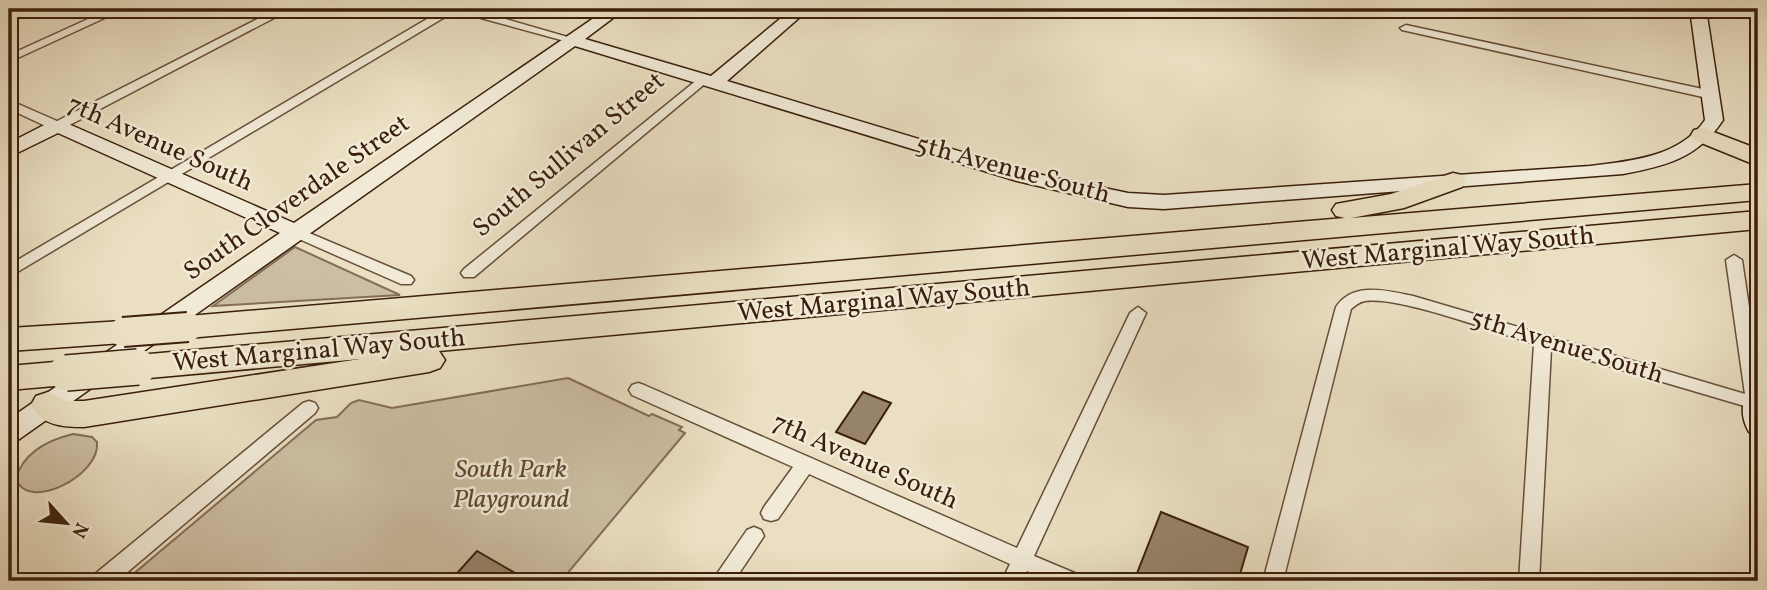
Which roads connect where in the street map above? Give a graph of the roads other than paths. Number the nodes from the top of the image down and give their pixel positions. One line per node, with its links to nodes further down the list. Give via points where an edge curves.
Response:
1 (118, 9): 10 (street)
2 (285, 9): 14 (street)
3 (451, 9): 18 (street)
4 (459, 9): 9 (street, 5th Avenue South)
5 (617, 9): 9 (street, South Cloverdale Street)
6 (801, 9): 11 (street, South Sullivan Street)
7 (1698, 9): 12 (street)
8 (1406, 28): 12 (street)
9 (572, 40): 11 (street, 5th Avenue South); 22 (street, South Cloverdale Street)
10 (9, 59)
11 (709, 80): 19 (street, 5th Avenue South, via 1024,177 1128,200 1190,201); 26 (street, South Sullivan Street)
12 (1712, 95): 15 (street, via 1714,120)
13 (9, 104): 14 (street, 7th Avenue South)
14 (57, 126): 16 (street); 18 (street, 7th Avenue South)
15 (1703, 135): 17 (highway); 19 (street, 5th Avenue South, via 1668,156 1615,169)
16 (9, 151)
17 (1758, 158)
18 (167, 177): 22 (street, 7th Avenue South); 25 (street)
19 (1453, 181): 23 (highway, via 1395,202 1336,212)
20 (1758, 192): 23 (highway, West Marginal Way South)
21 (1758, 220): 29 (highway, West Marginal Way South)
22 (295, 232): 27 (street, 7th Avenue South); 34 (street, South Cloverdale Street)
23 (967, 260): 30 (highway, West Marginal Way South, bridge)
24 (1734, 260): 36 (street)
25 (9, 272)
26 (469, 272)
27 (406, 280)
28 (1138, 313): 41 (street)
29 (681, 320): 32 (highway, West Marginal Way South, bridge); 34 (highway, via 84,415 62,414)
30 (9, 340)
31 (1543, 340): 36 (street, 5th Avenue South); 46 (street, 5th Avenue South, via 1413,302 1374,296 1349,299); 47 (street)
32 (9, 378)
33 (638, 390): 38 (street, 7th Avenue South)
34 (48, 405): 37 (street, South Cloverdale Street)
35 (309, 408): 42 (street)
36 (1757, 411)
37 (9, 432)
38 (805, 464): 39 (street); 41 (street, 7th Avenue South)
39 (771, 513)
40 (754, 536): 43 (street)
41 (1022, 560): 44 (street); 45 (street, 7th Avenue South)
42 (102, 581)
43 (722, 581)
44 (1012, 581)
45 (1070, 581)
46 (1273, 581)
47 (1529, 581)

